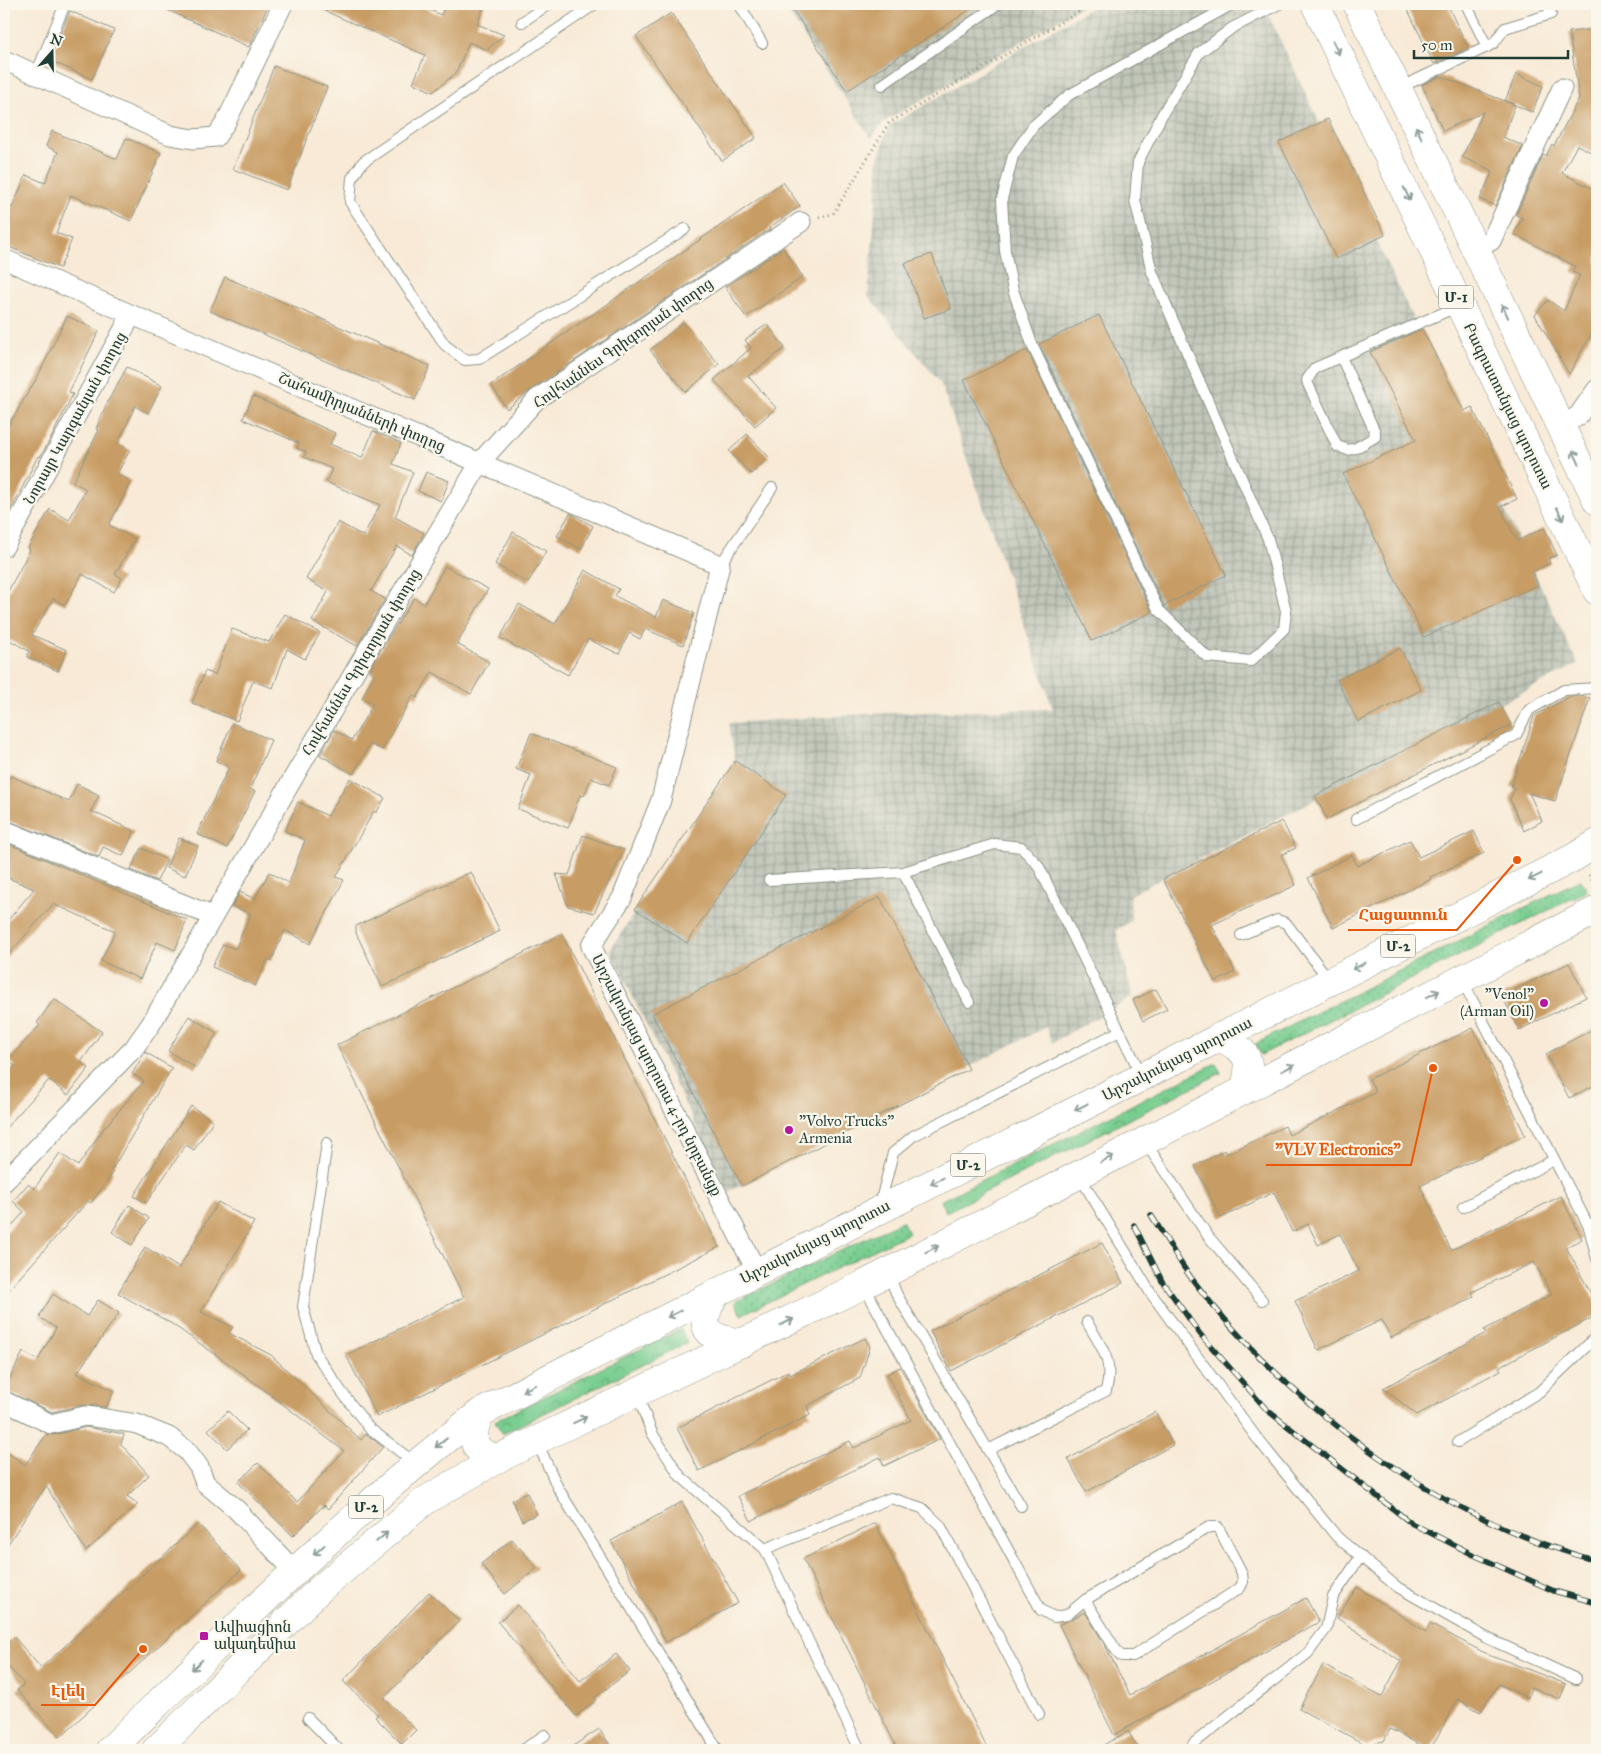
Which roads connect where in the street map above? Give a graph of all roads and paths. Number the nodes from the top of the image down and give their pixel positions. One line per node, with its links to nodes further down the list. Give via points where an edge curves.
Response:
1 (65, 4): 18 (lane)
2 (283, 4): 18 (street, via 216,137 193,139 170,135)
3 (549, 4): 14 (lane)
4 (595, 4): 23 (lane, via 363,162 352,178 350,202 445,345 465,360 479,359)
5 (739, 4): 15 (lane)
6 (998, 4): 19 (lane)
7 (1092, 4): 22 (path, via 889,123 833,214)
8 (1233, 4): 9 (lane, via 1069,95 1033,126 1013,156 1002,199 1005,252 1013,290 1032,347 1158,609 1207,658 1251,661 1284,629 1286,611 1268,539 1152,272 1135,200 1138,162 1199,53 1232,28)
9 (1279, 4)
10 (1315, 4): 26 (main road, Բագրատունյաց պողոտա / Մ-1, one-way to 26)
11 (1357, 4): 21 (main road, Մ-1)
12 (1466, 4): 16 (lane)
13 (1548, 4): 16 (lane, via 1551,14 1505,28)
14 (522, 22)
15 (762, 43)
16 (1487, 47): 21 (lane)
17 (4, 60): 18 (street)
18 (36, 74)
19 (882, 85)
20 (1562, 88): 24 (street, via 1491,240)
21 (1398, 89): 24 (main road, Մ-1, one-way to 21)
22 (801, 222): 31 (street, Հովհաննես Գրիգորյան փողոց, via 537,399)
23 (685, 229)
24 (1474, 247): 30 (main road, Մ-1, one-way to 24)
25 (4, 259): 27 (street, Շահամիրյանների փողոց)
26 (1460, 305): 28 (lane); 36 (main road, Բագրատունյաց պողոտա / Մ-1, one-way to 36)
27 (132, 316): 31 (street, Շահամիրյանների փողոց); 34 (street, Նորայր Կարգանյան փողոց)
28 (1341, 357): 28 (lane, via 1315,368 1307,380 1337,446 1348,450 1371,441 1375,432)
29 (1597, 389): 30 (street, via 1578,416)
30 (1561, 426): 33 (main road, Մ-1, one-way to 30)
31 (481, 461): 35 (street, Շահամիրյանների փողոց); 45 (street, Հովհաննես Գրիգորյան փողոց)
32 (772, 488): 35 (lane)
33 (1597, 501)
34 (4, 546)
35 (720, 565): 63 (street, Արշակունյաց պողոտա 4-րդ նրբանցք, via 661,800 622,898 592,946)
36 (1597, 591)
37 (1597, 688): 38 (lane, via 1564,690 1529,710 1516,735)
38 (1356, 820)
39 (4, 830): 45 (street)
40 (1597, 843): 48 (main road, Արշակունյաց պողոտա / Մ-2, one-way to 48, via 1578,856)
41 (903, 872): 43 (lane); 49 (lane); 50 (lane, via 995,844 1021,847 1038,865)
42 (1589, 875): 44 (path)
43 (769, 880)
44 (1596, 898): 47 (main road, Մ-2)
45 (212, 916): 58 (street, Հովհաննես Գրիգորյան փողոց, via 134,1048)
46 (1241, 935): 48 (lane, via 1277,920 1286,923)
47 (1462, 979): 53 (main road, Մ-2, one-way to 47); 56 (lane)
48 (1330, 981): 51 (main road, Արշակունյաց պողոտա / Մ-2)
49 (969, 1002)
50 (1120, 1032): 52 (lane); 60 (lane, via 913,1136 893,1153)
51 (1218, 1038): 52 (main road, Արշակունյաց պողոտա / Մ-2); 53 (main road, via 1234,1044 1247,1056 1249,1072)
52 (1142, 1076): 60 (main road, Արշակունյաց պողոտա / Մ-2, one-way to 60)
53 (1244, 1090): 54 (main road, Մ-2)
54 (1144, 1141): 57 (main road, Մ-2, one-way to 54); 67 (lane, via 1208,1236)
55 (327, 1143): 78 (lane, via 303,1307 316,1354 341,1392 369,1428)
56 (1554, 1160): 59 (lane); 61 (lane)
57 (1078, 1174): 64 (main road, Մ-2, one-way to 57); 81 (lane, via 1150,1292 1256,1437 1338,1537)
58 (4, 1182)
59 (1463, 1207)
60 (878, 1210): 63 (main road, Արշակունյաց պողոտա / Մ-2)
61 (1593, 1223): 62 (lane)
62 (1597, 1259)
63 (757, 1272): 66 (main road, Արշակունյաց պողոտա / Մ-2)
64 (888, 1272): 65 (main road, Մ-2); 76 (lane, via 897,1295)
65 (863, 1285): 70 (main road, Մ-2, one-way to 65); 83 (lane, via 1041,1610 1054,1618 1067,1615)
66 (717, 1292): 70 (main road, via 706,1309 707,1329 714,1337); 73 (main road, Արշակունյաց պողոտա / Մ-2, one-way to 73)
67 (1262, 1300)
68 (1087, 1322): 76 (lane, via 1105,1352 1110,1375 1106,1391)
69 (1597, 1336): 75 (lane, via 1539,1392)
70 (743, 1344): 71 (main road, Մ-2)
71 (637, 1393): 74 (main road, Մ-2, one-way to 71); 80 (lane, via 652,1433 680,1476)
72 (4, 1401): 82 (street, via 51,1424 85,1416 137,1424 169,1437 187,1451 199,1467 205,1483 236,1509)
73 (480, 1413): 77 (main road, via 474,1428 474,1440 485,1455); 78 (main road, Արշակունյաց պողոտա / Մ-2, one-way to 78)
74 (536, 1441): 77 (main road, Մ-2); 93 (lane, via 558,1488)
75 (1458, 1442)
76 (988, 1450): 79 (lane)
77 (499, 1458): 90 (main road, Մ-2, one-way to 77, via 320,1589 426,1500)
78 (414, 1463): 82 (main road, Արշակունյաց պողոտա / Մ-2, one-way to 82)
79 (1021, 1506)
80 (765, 1549): 85 (lane, via 891,1498 922,1508 940,1526); 94 (lane)
81 (1361, 1556): 84 (lane, via 1404,1591 1485,1637); 88 (lane, via 1333,1597 1326,1629 1308,1653)
82 (295, 1572): 89 (main road, Արշակունյաց պողոտա / Մ-2, one-way to 89)
83 (1085, 1600): 83 (lane, via 1209,1527 1218,1527 1244,1582 1240,1588 1133,1656 1121,1656)
84 (1576, 1679)
85 (1039, 1714)
86 (308, 1718): 91 (lane)
87 (545, 1735): 92 (lane)
88 (1193, 1744)
89 (110, 1750)
90 (156, 1750)
91 (339, 1750)
92 (524, 1750)
93 (718, 1750)
94 (860, 1750)

